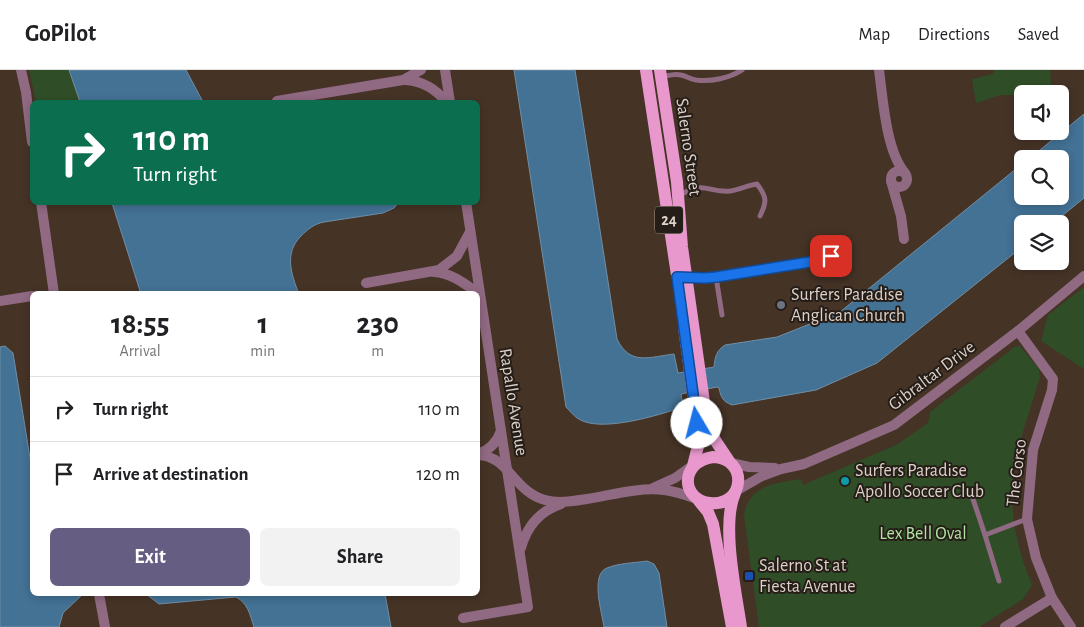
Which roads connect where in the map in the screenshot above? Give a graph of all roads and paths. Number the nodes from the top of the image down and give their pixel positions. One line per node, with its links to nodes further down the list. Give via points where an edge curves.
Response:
1 (21, 70): 12 (street)
2 (421, 70): 8 (street)
3 (445, 70): 11 (street)
4 (646, 70): 25 (main road, Salerno Street / 24)
5 (742, 70): 7 (lane, via 734,76 710,80)
6 (879, 70): 13 (street)
7 (660, 73): 16 (main road, Salerno Street / 24)
8 (400, 80): 9 (street); 10 (street, via 429,87)
9 (283, 100)
10 (444, 100)
11 (450, 100)
12 (30, 125)
13 (890, 143): 14 (street); 15 (street)
14 (906, 178): 15 (street, via 904,186 900,187); 20 (street)
15 (891, 180): 20 (street)
16 (678, 195): 19 (lane, via 700,186 733,191 757,184 765,197); 25 (main road, Salerno Street / 24)
17 (41, 205): 29 (street)
18 (466, 205): 21 (street, Rapallo Avenue)
19 (760, 216)
20 (901, 216): 22 (street)
21 (470, 231): 24 (street, via 456,258); 31 (street, Rapallo Avenue)
22 (904, 239)
23 (843, 254): 27 (lane)
24 (430, 273): 28 (street); 30 (street, via 456,278)
25 (681, 276): 27 (lane); 37 (main road, Salerno Street / 24)
26 (1084, 276): 36 (street, Gibraltar Drive)
27 (716, 277): 35 (lane)
28 (366, 284)
29 (52, 291)
30 (475, 291)
31 (479, 291)
32 (30, 296): 34 (street)
33 (480, 300): 38 (street, Rapallo Avenue)
34 (0, 301)
35 (722, 315)
36 (1018, 331): 43 (street, Gibraltar Drive, via 894,425 804,464); 50 (street, The Corso, via 1053,379 1033,450)
37 (698, 391): 41 (main road, Salerno Street / 24, via 713,436); 42 (main road, Salerno Street / 24, via 698,440)
38 (501, 431): 39 (street, via 492,446); 44 (street, Rapallo Avenue)
39 (480, 454)
40 (480, 455): 44 (street, via 493,458)
41 (730, 462): 42 (main road, via 713,457); 43 (street, Gibraltar Drive); 46 (main road, 24, via 738,476)
42 (692, 466): 45 (street); 49 (main road, 24, via 688,481 692,494)
43 (781, 469): 46 (street, Gibraltar Drive, via 754,479)
44 (507, 470): 48 (street, via 521,487 536,497 552,502); 52 (street, Rapallo Avenue)
45 (649, 490): 48 (street); 49 (street, via 677,492)
46 (735, 492): 49 (main road, via 720,503); 59 (main road, 24, via 730,508 729,533)
47 (972, 496): 51 (lane)
48 (574, 500): 52 (street, via 555,506 537,518 526,533)
49 (698, 500): 58 (main road, 24, via 713,524)
50 (1027, 519): 51 (lane); 54 (street, The Corso, via 1036,558)
51 (985, 535): 53 (lane)
52 (520, 551): 56 (street, Rapallo Avenue, via 528,607)
53 (999, 581)
54 (1052, 598): 60 (street); 61 (street, The Corso)
55 (100, 599): 57 (street)
56 (464, 618)
57 (105, 627)
58 (732, 627)
59 (741, 627)
60 (1005, 627)
61 (1071, 627)

